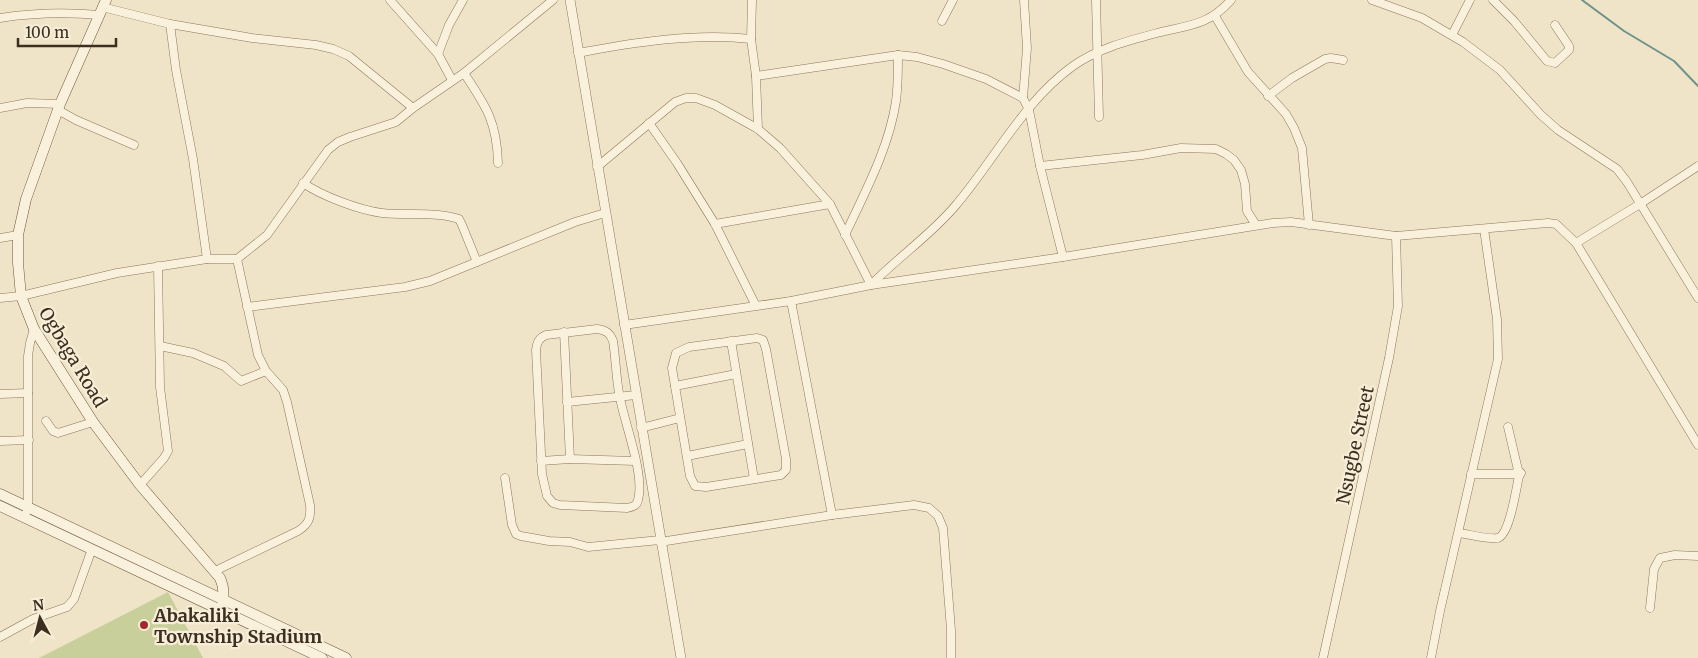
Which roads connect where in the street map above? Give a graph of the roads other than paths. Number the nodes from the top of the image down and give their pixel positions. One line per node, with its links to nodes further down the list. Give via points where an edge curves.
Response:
1 (390, 0): 23 (street)
2 (463, 0): 23 (street)
3 (553, 0): 26 (street)
4 (570, 0): 21 (street)
5 (752, 0): 20 (street)
6 (952, 0): 16 (street)
7 (1024, 0): 30 (street, via 1027,48)
8 (1096, 0): 22 (street)
9 (1232, 0): 14 (street)
10 (1372, 0): 19 (street, via 1422,18)
11 (1470, 0): 19 (street)
12 (1493, 0): 18 (street, via 1552,63 1570,46)
13 (102, 7): 15 (street); 17 (street); 31 (main road, Ogbaga Road)
14 (1215, 16): 22 (street); 29 (street, via 1248,72)
15 (0, 18)
16 (942, 21)
17 (170, 24): 33 (street, via 333,49 349,56); 58 (street)
18 (1555, 25)
19 (1452, 35): 45 (street, via 1500,70 1558,130 1617,169)
20 (751, 39): 21 (street, via 658,40); 27 (street)
21 (578, 53): 42 (street)
22 (1097, 53): 34 (street, via 1060,76); 35 (street)
23 (438, 54): 28 (street)
24 (898, 55): 27 (street); 30 (street, via 943,64 986,79); 52 (street, via 892,121)
25 (1343, 60): 29 (street, via 1325,59)
26 (464, 73): 28 (street); 39 (street, via 493,121 498,141)
27 (756, 76): 37 (street)
28 (452, 80): 33 (street)
29 (1268, 96): 49 (street, via 1286,114 1302,148)
30 (1023, 98): 34 (street)
31 (59, 107): 32 (street, via 26,103); 38 (street, via 76,120); 51 (main road, Ogbaga Road, via 26,199)
32 (0, 108)
33 (413, 108): 43 (street, via 396,122 338,142)
34 (1029, 110): 40 (street); 61 (street, via 955,206)
35 (1099, 117)
36 (649, 123): 37 (street, via 675,102 696,98 742,118); 42 (street); 47 (street)
37 (758, 129): 44 (street, via 780,148)
38 (134, 145)
39 (498, 163)
40 (1040, 166): 48 (street, via 1181,148 1216,149 1234,160 1241,170 1247,211); 56 (street)
41 (1698, 166): 45 (street)
42 (597, 167): 46 (street)
43 (303, 183): 57 (street, via 267,235); 59 (street, via 316,191 381,213 458,219)
44 (830, 204): 47 (street); 52 (street)
45 (1640, 204): 55 (street); 64 (street)
46 (605, 213): 59 (street); 68 (street)
47 (715, 224): 66 (street)
48 (1256, 225): 49 (street, via 1291,222); 56 (street)
49 (1309, 225): 53 (street)
50 (1484, 229): 53 (street); 55 (street, via 1556,224); 94 (street, via 1497,319 1498,359)
51 (18, 235): 54 (street); 62 (main road, Ogbaga Road)
52 (845, 235): 61 (street)
53 (1396, 236): 116 (street, Nsugbe Street, via 1397,315)
54 (0, 238)
55 (1576, 243): 89 (street)
56 (1063, 257): 61 (street)
57 (237, 259): 58 (street); 67 (street)
58 (207, 260): 60 (street)
59 (477, 262): 67 (street, via 430,281 405,287)
60 (158, 266): 62 (street); 72 (street)
61 (871, 285): 65 (street)
62 (21, 296): 63 (street); 69 (main road, Ogbaga Road)
63 (0, 298)
64 (1698, 298)
65 (791, 300): 66 (street); 102 (street)
66 (756, 306): 68 (street)
67 (247, 307): 73 (street, via 258,356)
68 (624, 325): 78 (street)
69 (34, 329): 76 (street, via 28,356); 83 (main road, Ogbaga Road)
70 (564, 332): 79 (street, via 597,329 611,335); 80 (street); 92 (street, via 546,335 537,342)
71 (731, 341): 74 (street); 75 (street, via 689,347 676,353 672,368); 97 (street, via 757,338 765,344 786,460 784,474)
72 (160, 346): 73 (street, via 192,353 224,366 241,381); 98 (street, via 160,387 168,450)
73 (266, 371): 108 (street, via 277,381 287,402 311,516 307,525 298,531)
74 (736, 374): 75 (street); 88 (street)
75 (675, 386): 81 (street)
76 (28, 393): 77 (street); 87 (street)
77 (0, 394)
78 (636, 395): 79 (street); 85 (street)
79 (620, 396): 80 (street); 93 (street)
80 (567, 402): 91 (street)
81 (680, 418): 85 (street); 90 (street)
82 (46, 421): 83 (street, via 58,433)
83 (93, 422): 98 (main road, Ogbaga Road)
84 (1508, 427): 95 (street)
85 (641, 428): 105 (street)
86 (0, 440): 87 (street)
87 (29, 440): 101 (street)
88 (748, 444): 90 (street); 97 (street)
89 (1698, 445)
90 (687, 456): 97 (street, via 690,476 696,486)
91 (570, 459): 92 (street); 93 (street)
92 (541, 461): 93 (street, via 547,496 553,503 627,508 638,501 640,488)
93 (635, 461)
94 (1471, 474): 95 (street); 104 (street)
95 (1517, 474): 104 (street, via 1507,526 1502,534 1493,538)
96 (505, 478): 105 (street, via 516,534 588,547)
97 (754, 479)
98 (140, 485): 108 (main road, Ogbaga Road)
99 (0, 494): 101 (main road)
100 (0, 506): 103 (main road)
101 (28, 507): 103 (street); 109 (main road)
102 (832, 515): 105 (street); 115 (street, via 914,505 929,508 938,516 944,528)
103 (24, 518): 106 (main road)
104 (1459, 532): 117 (street)
105 (660, 541): 114 (street)
106 (92, 549): 109 (main road); 111 (street, via 76,594 67,607 33,619)
107 (1698, 556): 110 (street, via 1660,558 1654,569)
108 (215, 571): 109 (main road, Ogbaga Road, via 224,586)
109 (223, 606): 112 (main road); 113 (main road)
110 (1650, 608)
111 (0, 637)
112 (322, 658)
113 (346, 658)
114 (681, 658)
115 (951, 658)
116 (1323, 658)
117 (1431, 658)

